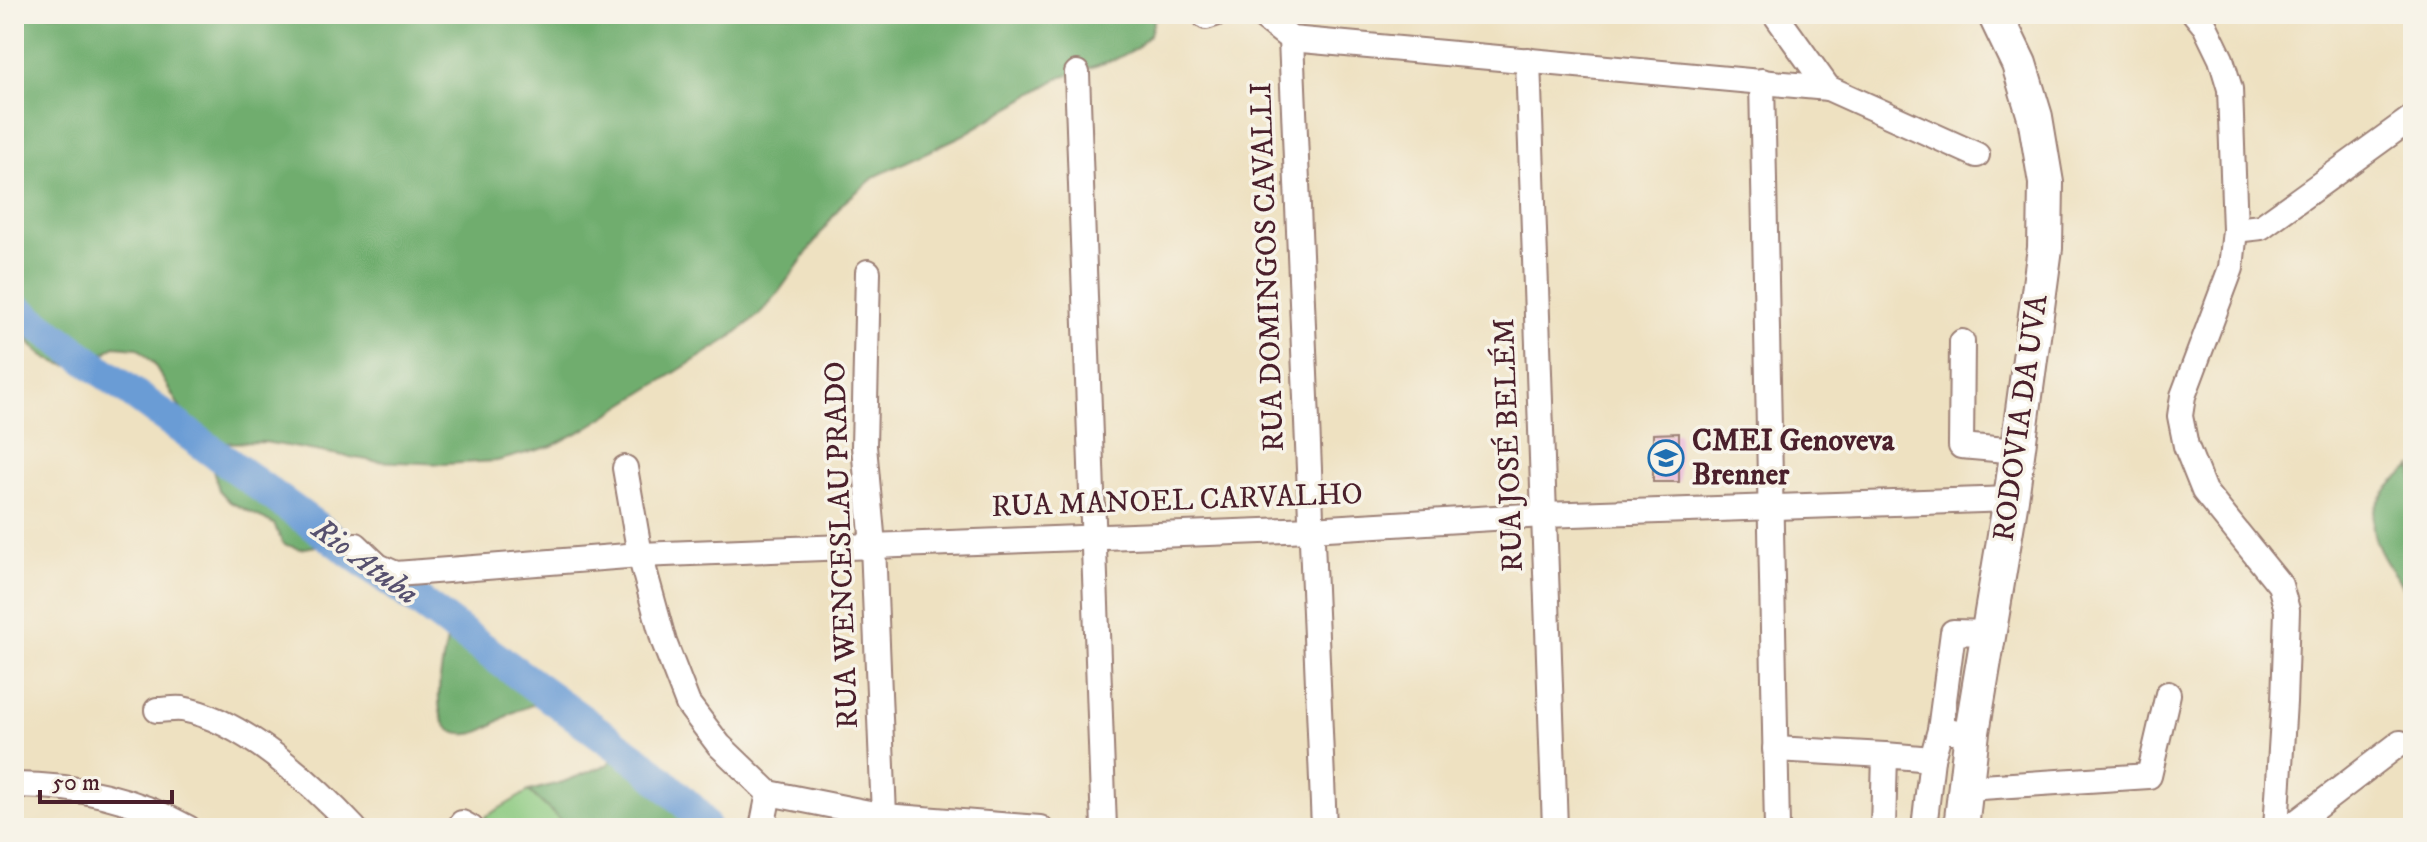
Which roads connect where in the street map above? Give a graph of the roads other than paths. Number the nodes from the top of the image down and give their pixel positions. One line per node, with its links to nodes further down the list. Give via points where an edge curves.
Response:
1 (1259, 14): 5 (street)
2 (1775, 14): 9 (street)
3 (1995, 14): 15 (highway, RODOVIA DA UVA, via 2019,64 2035,117 2046,183 2045,248)
4 (2195, 14): 12 (street, via 2221,59 2230,89)
5 (1291, 39): 6 (street); 20 (street, RUA DOMINGOS CAVALLI)
6 (1528, 60): 8 (street); 19 (street, RUA JOSÉ BELÉM)
7 (1077, 73): 21 (street)
8 (1762, 81): 9 (street); 18 (street)
9 (1828, 88): 11 (street)
10 (2413, 117): 12 (street, via 2261,227)
11 (1977, 155)
12 (2235, 230): 47 (street, via 2231,268 2180,416 2204,491 2280,585 2287,610)
13 (868, 272): 23 (street, RUA WENCESLAU PRADO, via 864,446)
14 (1962, 342): 15 (street, via 1961,446)
15 (2018, 451): 17 (highway, RODOVIA DA UVA)
16 (625, 468): 24 (street)
17 (2011, 499): 18 (street, RUA MANOEL CARVALHO); 27 (highway, RODOVIA DA UVA, via 1989,633)
18 (1771, 507): 19 (street, RUA MANOEL CARVALHO); 29 (street)
19 (1544, 515): 20 (street, RUA MANOEL CARVALHO); 42 (street, RUA JOSÉ BELÉM)
20 (1311, 529): 21 (street, RUA MANOEL CARVALHO); 41 (street, RUA DOMINGOS CAVALLI)
21 (1095, 537): 23 (street, RUA MANOEL CARVALHO); 40 (street)
22 (356, 545): 24 (street, RUA MANOEL CARVALHO, via 378,566 396,574)
23 (873, 545): 24 (street, RUA MANOEL CARVALHO); 35 (street, RUA WENCESLAU PRADO)
24 (640, 555): 34 (street, via 688,704 719,745)
25 (2168, 694): 33 (street, via 2149,776)
26 (157, 710): 37 (street, via 203,715 238,733 301,776)
27 (1956, 731): 31 (street); 33 (highway, RODOVIA DA UVA)
28 (2400, 743): 48 (street)
29 (1775, 749): 30 (street); 43 (street)
30 (1885, 755): 31 (street); 44 (street)
31 (1932, 759): 45 (street)
32 (14, 785): 36 (street, via 104,794)
33 (1966, 788): 46 (highway, RODOVIA DA UVA)
34 (769, 793): 35 (street); 38 (street)
35 (884, 816): 39 (street)
36 (188, 828)
37 (354, 828)
38 (762, 828)
39 (1040, 828)
40 (1104, 828)
41 (1324, 828)
42 (1555, 828)
43 (1777, 828)
44 (1883, 828)
45 (1924, 828)
46 (1961, 828)
47 (2276, 828)
48 (2289, 828)

